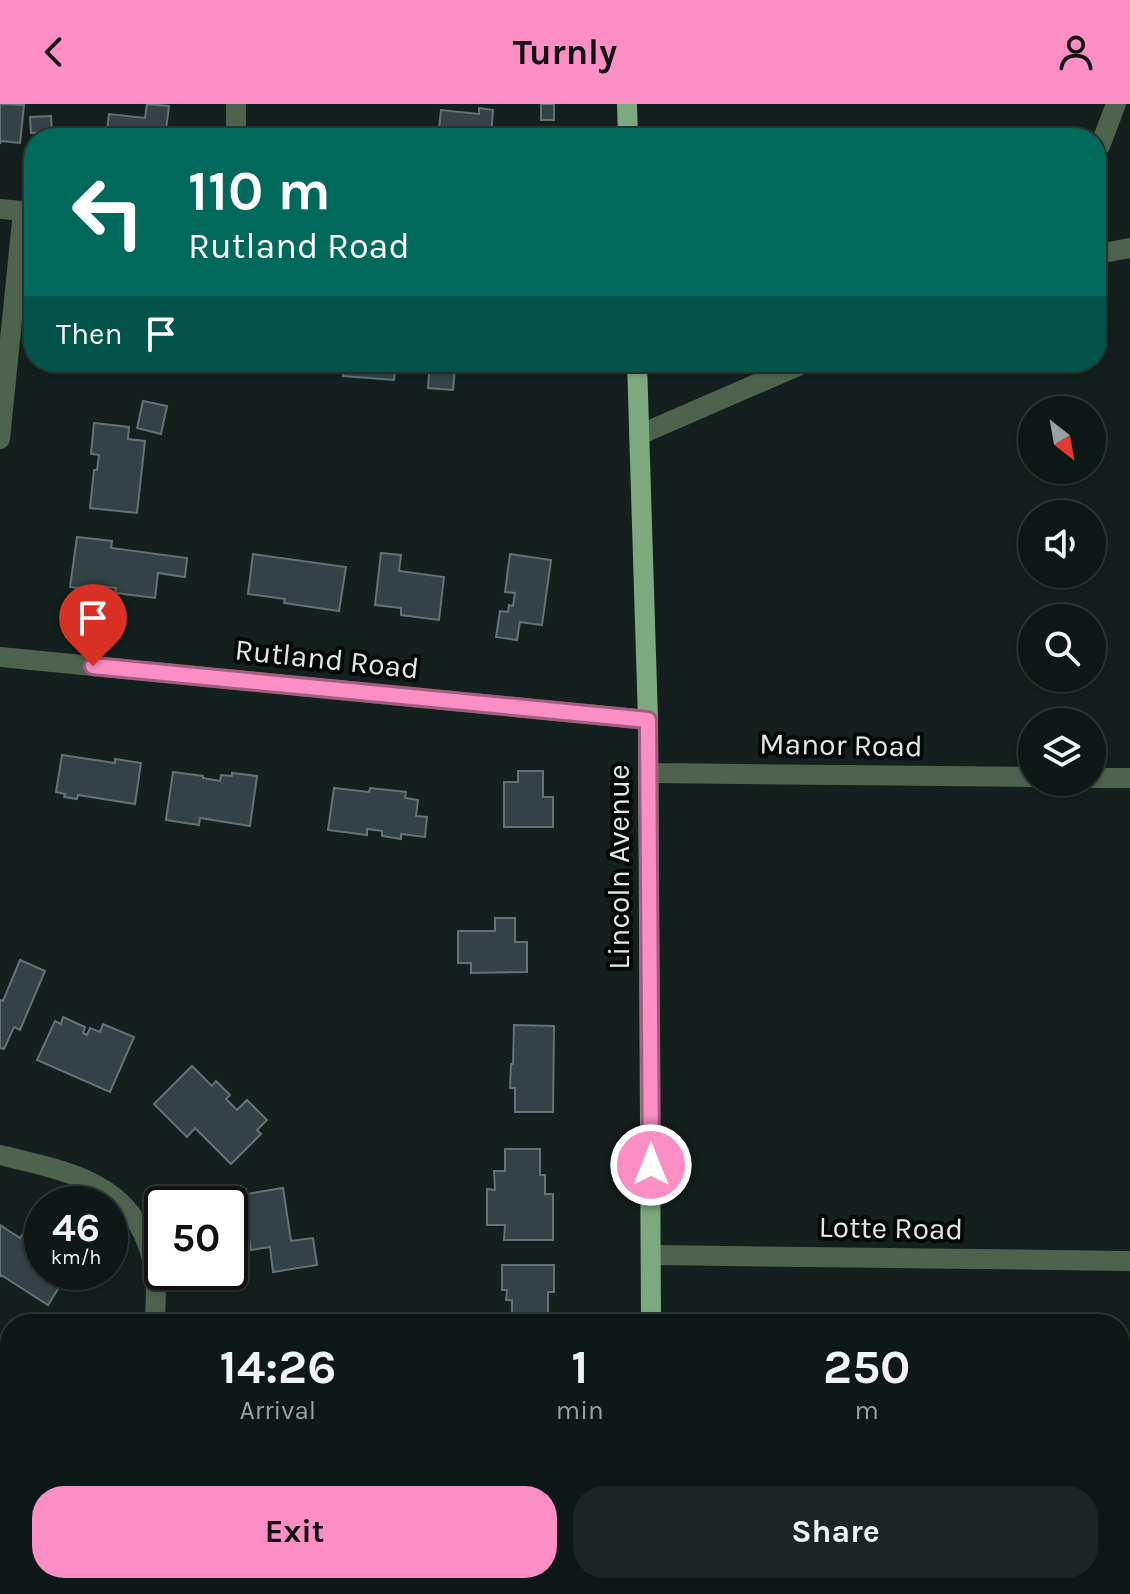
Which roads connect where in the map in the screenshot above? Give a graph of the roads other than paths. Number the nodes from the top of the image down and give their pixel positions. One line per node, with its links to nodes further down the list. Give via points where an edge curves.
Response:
1 (236, 104): 4 (street)
2 (627, 104): 5 (main road)
3 (1116, 104): 6 (street)
4 (236, 128)
5 (628, 128)
6 (1106, 130)
7 (0, 209): 8 (street)
8 (24, 211)
9 (1130, 248): 11 (street)
10 (24, 250): 15 (street)
11 (1106, 252)
12 (637, 372): 14 (main road, Lincoln Avenue)
13 (784, 372): 14 (street)
14 (639, 435): 17 (main road, Lincoln Avenue)
15 (0, 439)
16 (0, 657): 17 (street, Rutland Road)
17 (648, 720): 18 (main road, Lincoln Avenue)
18 (649, 773): 19 (street, Manor Road); 23 (main road, Lincoln Avenue)
19 (1018, 777)
20 (1106, 778): 21 (street)
21 (1130, 778)
22 (0, 1155): 25 (street, via 65,1171 95,1183 119,1201 148,1246)
23 (652, 1255): 24 (street, Lotte Road); 26 (main road, Lincoln Avenue)
24 (1130, 1261)
25 (155, 1314)
26 (651, 1314)

